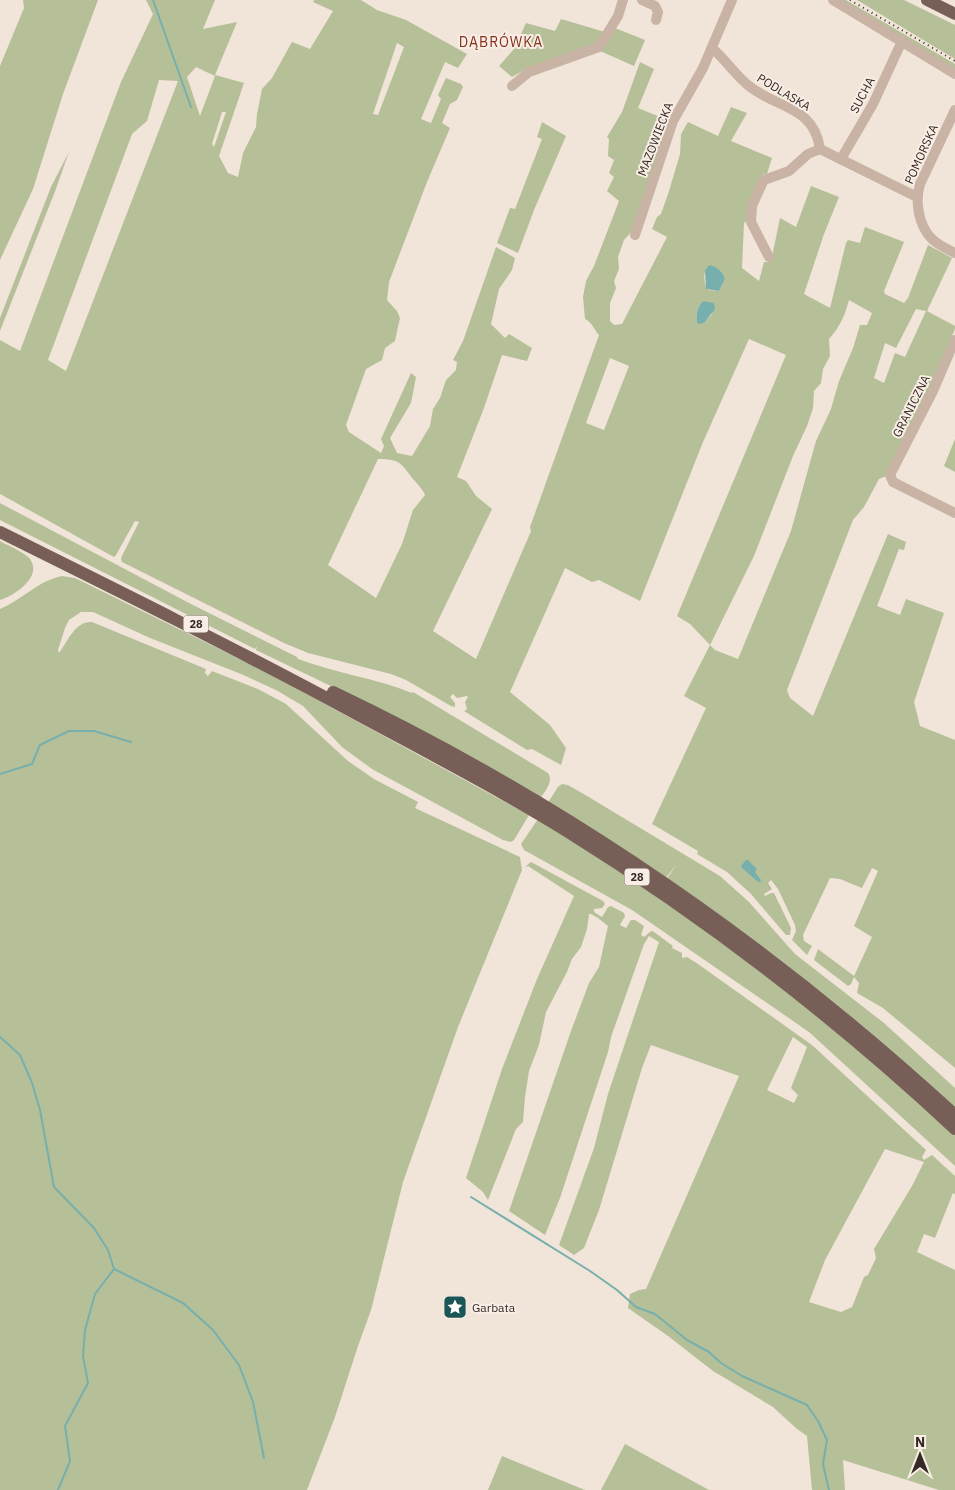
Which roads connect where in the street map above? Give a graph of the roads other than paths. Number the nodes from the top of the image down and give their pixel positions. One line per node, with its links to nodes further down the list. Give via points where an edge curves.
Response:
1 (623, 0): 11 (street, via 618,16 599,47 529,72)
2 (642, 0): 7 (street, via 655,6 658,12)
3 (732, 0): 9 (street, MAZOWIECKA)
4 (833, 0): 8 (street)
5 (927, 0): 6 (main road)
6 (955, 14)
7 (656, 20)
8 (902, 41): 10 (street); 14 (street, SUCHA)
9 (712, 48): 13 (street, PODLASKA, via 738,77 757,92 802,115 815,131); 16 (street, MAZOWIECKA, via 673,121)
10 (955, 74)
11 (512, 86)
12 (955, 110): 15 (street, POMORSKA)
13 (820, 149): 14 (street); 18 (street, via 808,154 789,171 764,180 761,186 752,206 751,222)
14 (841, 159): 15 (street)
15 (917, 196): 17 (street, POMORSKA, via 920,218 927,234)
16 (635, 235)
17 (955, 253)
18 (770, 257)
19 (955, 340): 20 (street, GRANICZNA, via 933,391 891,471 893,482)
20 (955, 513)
21 (0, 524): 23 (main road, 28, via 408,730 575,825 695,905 792,977)
22 (0, 532): 24 (main road, 28, via 284,675 420,747 566,831 672,900 763,967 860,1045)
23 (955, 1116)
24 (955, 1129)

